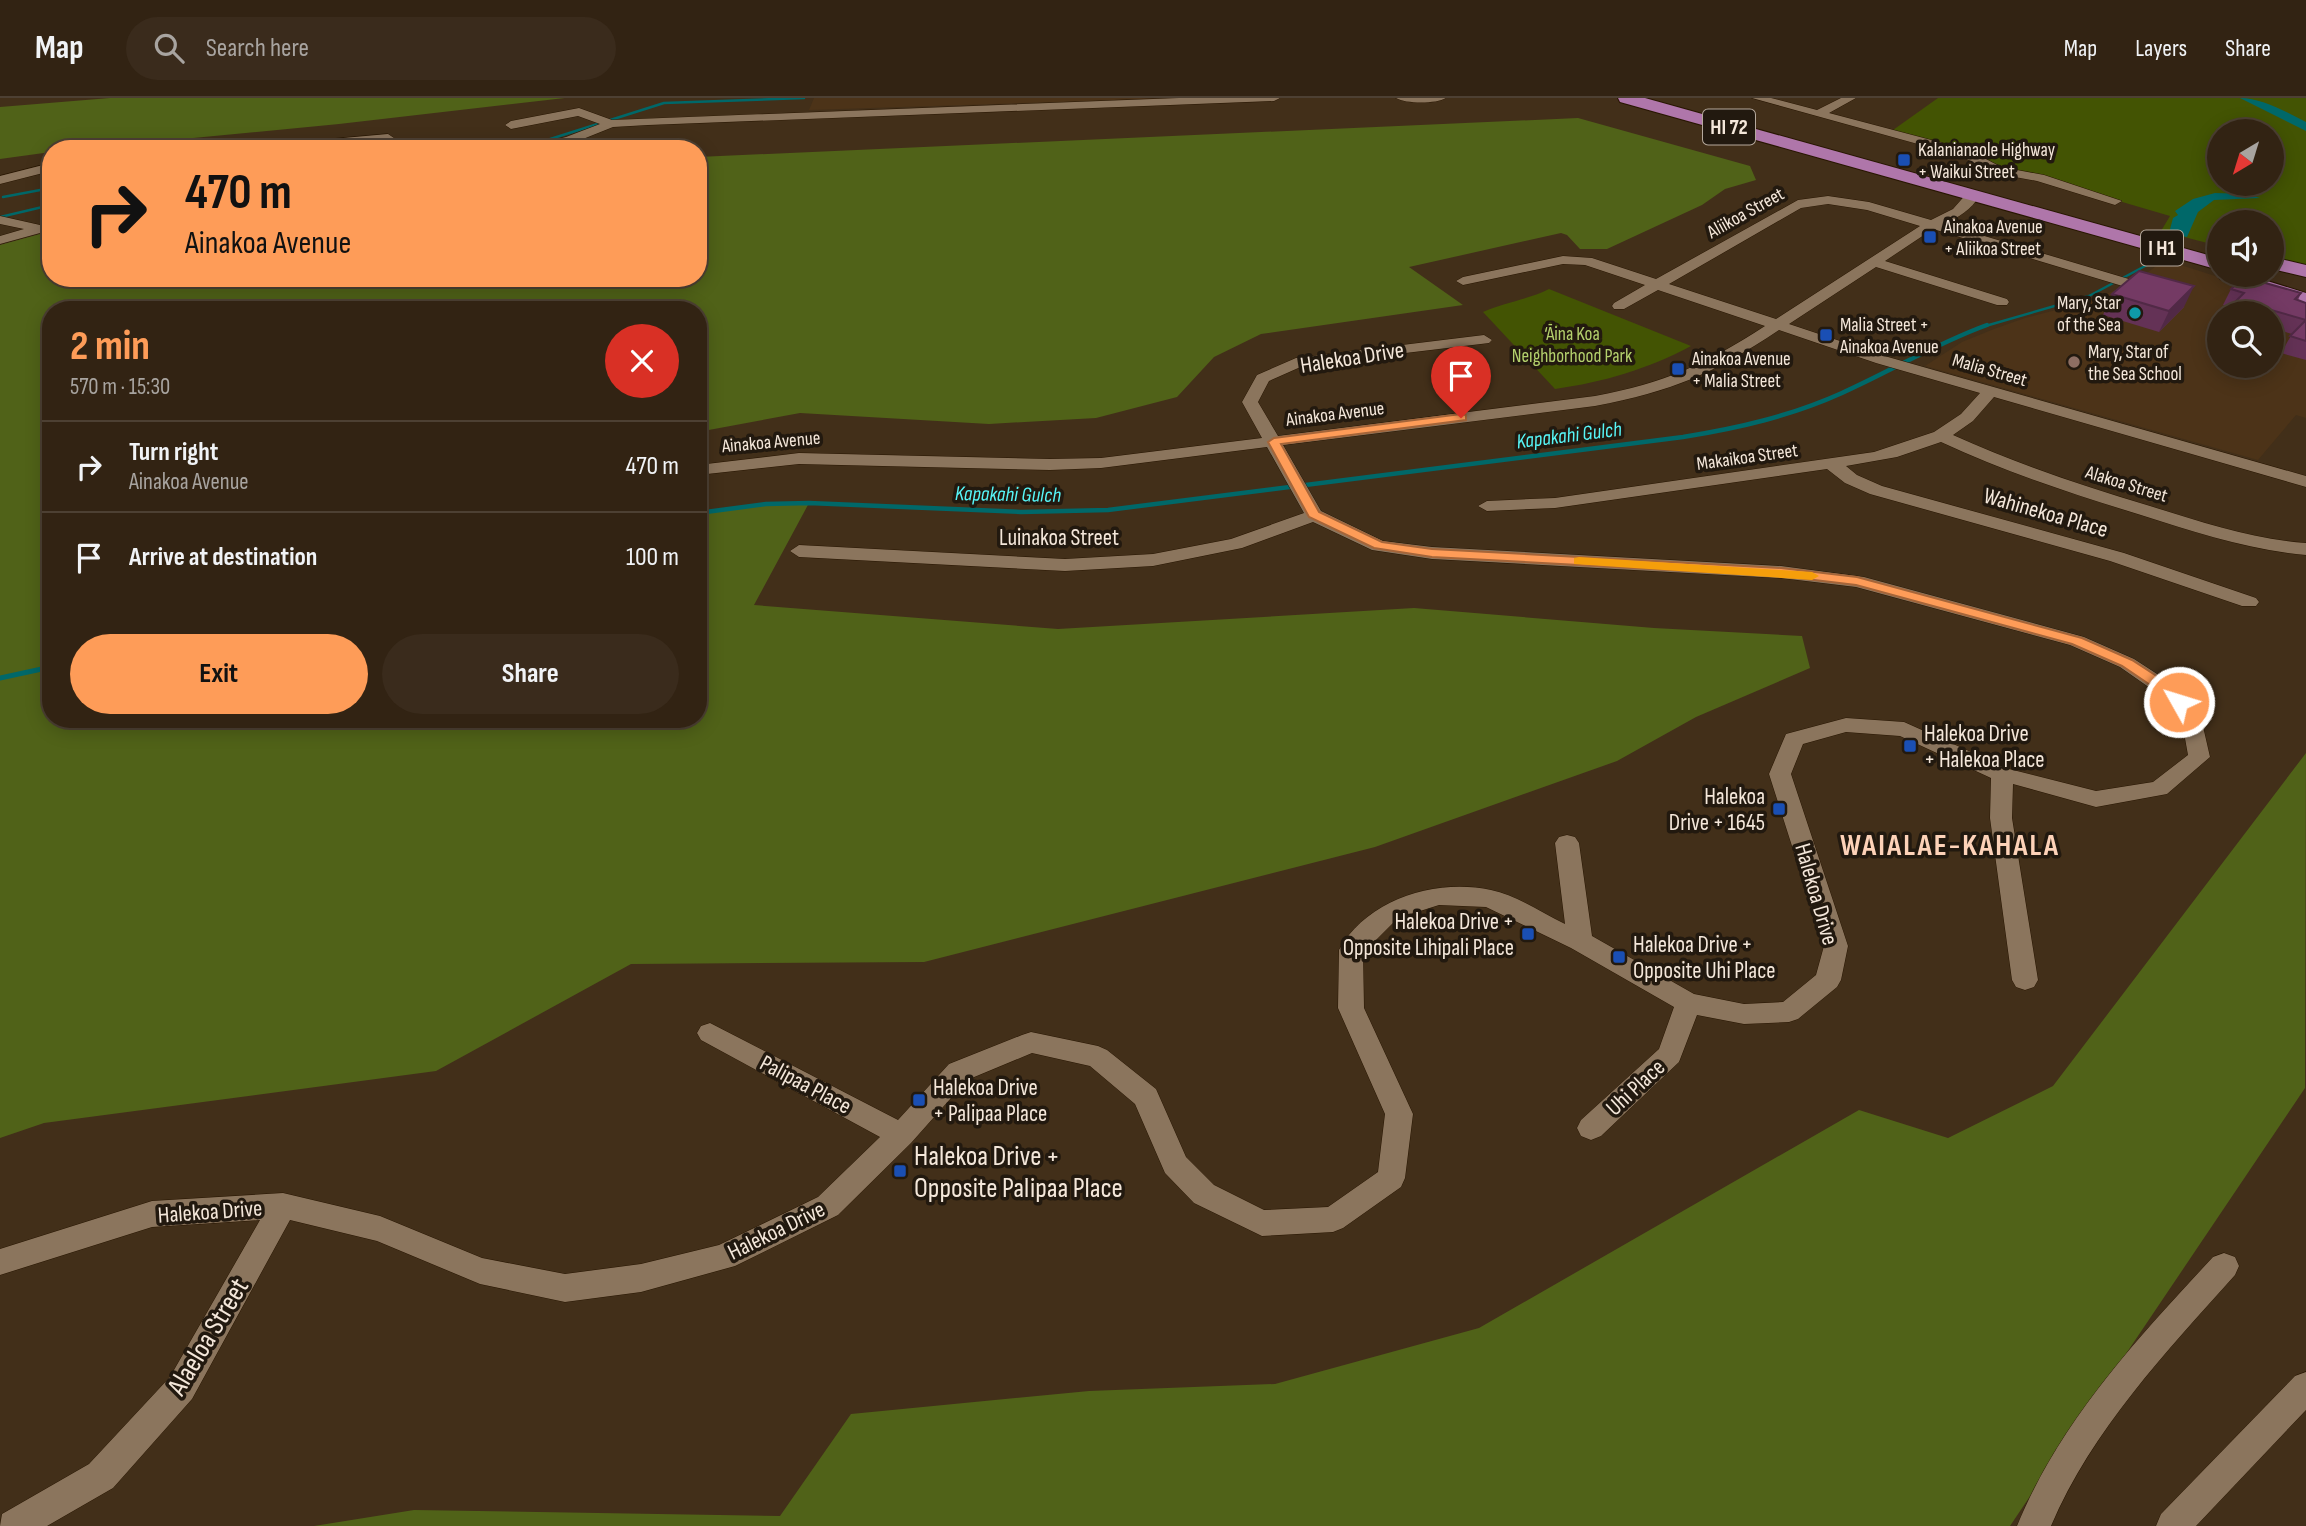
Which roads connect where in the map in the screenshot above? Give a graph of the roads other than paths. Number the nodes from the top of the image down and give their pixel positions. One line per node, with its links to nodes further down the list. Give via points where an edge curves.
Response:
1 (1275, 98): 10 (street)
2 (1402, 98): 3 (street)
3 (1440, 98)
4 (1626, 98): 20 (highway, HI 72)
5 (1657, 98): 16 (highway, HI 72)
6 (1758, 98): 9 (street)
7 (1850, 98): 9 (street)
8 (739, 103): 10 (street)
9 (1818, 114): 18 (street, via 1965,153)
10 (736, 118): 11 (street)
11 (611, 124): 12 (street, via 579,112); 15 (street)
12 (511, 125)
13 (388, 138): 14 (street)
14 (380, 140)
15 (569, 140)
16 (1902, 166): 20 (highway); 21 (highway, HI 72)
17 (42, 169): 19 (street)
18 (1997, 170): 21 (street, via 1997,179); 22 (street)
19 (0, 180)
20 (1933, 184): 21 (highway, HI 72); 21 (highway, via 1946,194)
21 (1974, 195): 24 (street, Ainakoa Avenue, via 1945,220); 27 (highway, I H1, via 1985,204); 29 (highway, via 2074,214)
22 (2115, 201)
23 (0, 220): 25 (street)
24 (1930, 225): 30 (street, Ainakoa Avenue); 39 (street, Aliikoa Street, via 1861,204 1807,202); 40 (street, Aliikoa Street)
25 (42, 227)
26 (42, 229): 28 (street)
27 (2104, 232): 31 (highway, I H1); 33 (highway)
28 (0, 240)
29 (2207, 249)
30 (1872, 261): 45 (street); 47 (street, Ainakoa Avenue)
31 (2207, 261)
32 (2284, 266): 34 (highway)
33 (2207, 268)
34 (2306, 271)
35 (2284, 273): 36 (highway)
36 (2306, 279)
37 (1462, 281): 39 (street, Malia Street, via 1571,259)
38 (2284, 282): 42 (highway)
39 (1657, 284): 46 (street, Aliikoa Street); 47 (street, Malia Street)
40 (2132, 284): 43 (street, Aliikoa Street)
41 (2265, 287): 44 (highway)
42 (2306, 288)
43 (2173, 297)
44 (2306, 300)
45 (2002, 302)
46 (1619, 306)
47 (1775, 325): 49 (street, Malia Street); 51 (street, Ainakoa Avenue, via 1711,367 1649,391)
48 (1484, 340): 51 (street, Halekoa Drive, via 1302,361 1263,378 1250,402)
49 (1990, 391): 50 (street, Makaikoa Street, via 1970,417); 54 (street, Malia Street)
50 (1942, 436): 52 (street, Makaikoa Street, via 1896,452); 57 (street, Alakoa Street, via 2006,466 2066,486 2256,543)
51 (1274, 442): 53 (street, Ainakoa Avenue, via 1072,465 829,456); 55 (street, Halekoa Drive)
52 (1833, 465): 56 (street, Makaikoa Street, via 1555,503); 59 (street, Wahinekoa Place, via 1876,490 2116,557)
53 (707, 468)
54 (2306, 482)
55 (1303, 496): 58 (street, Luinakoa Street, via 1235,544 1153,560 1065,565); 60 (street, Halekoa Drive, via 1379,545 1432,553 1781,572 1857,581 2077,641 2127,663 2191,713 2199,757 2159,789 2096,799)
56 (1487, 506)
57 (2306, 549)
58 (799, 551)
59 (2249, 602)
60 (2002, 774): 63 (street, via 2001,818); 64 (street, Halekoa Drive, via 1904,729 1846,725 1794,739 1780,774 1836,946 1828,981 1788,1012 1744,1014)
61 (1567, 843): 62 (street)
62 (1580, 941): 64 (street, Halekoa Drive); 67 (street, Halekoa Drive, via 1489,898 1438,897 1389,912 1351,950 1351,1008 1399,1114 1391,1178 1333,1219 1262,1223 1205,1194 1175,1165 1146,1097 1098,1057 1031,1042 958,1072)
63 (2025, 980)
64 (1688, 1003): 66 (street, Uhi Place, via 1670,1055)
65 (710, 1033): 67 (street, Palipaa Place)
66 (1591, 1128)
67 (901, 1135): 68 (street, Halekoa Drive, via 828,1206 724,1257 641,1278 578,1286 480,1271 380,1229)
68 (282, 1206): 69 (street, Halekoa Drive, via 152,1214); 72 (street, Alaeloa Street, via 181,1388 101,1476)
69 (0, 1262)
70 (2224, 1266): 73 (street, via 2175,1319 2090,1426 2043,1501)
71 (2306, 1387): 74 (street)
72 (14, 1526)
73 (2034, 1526)
74 (2173, 1526)

